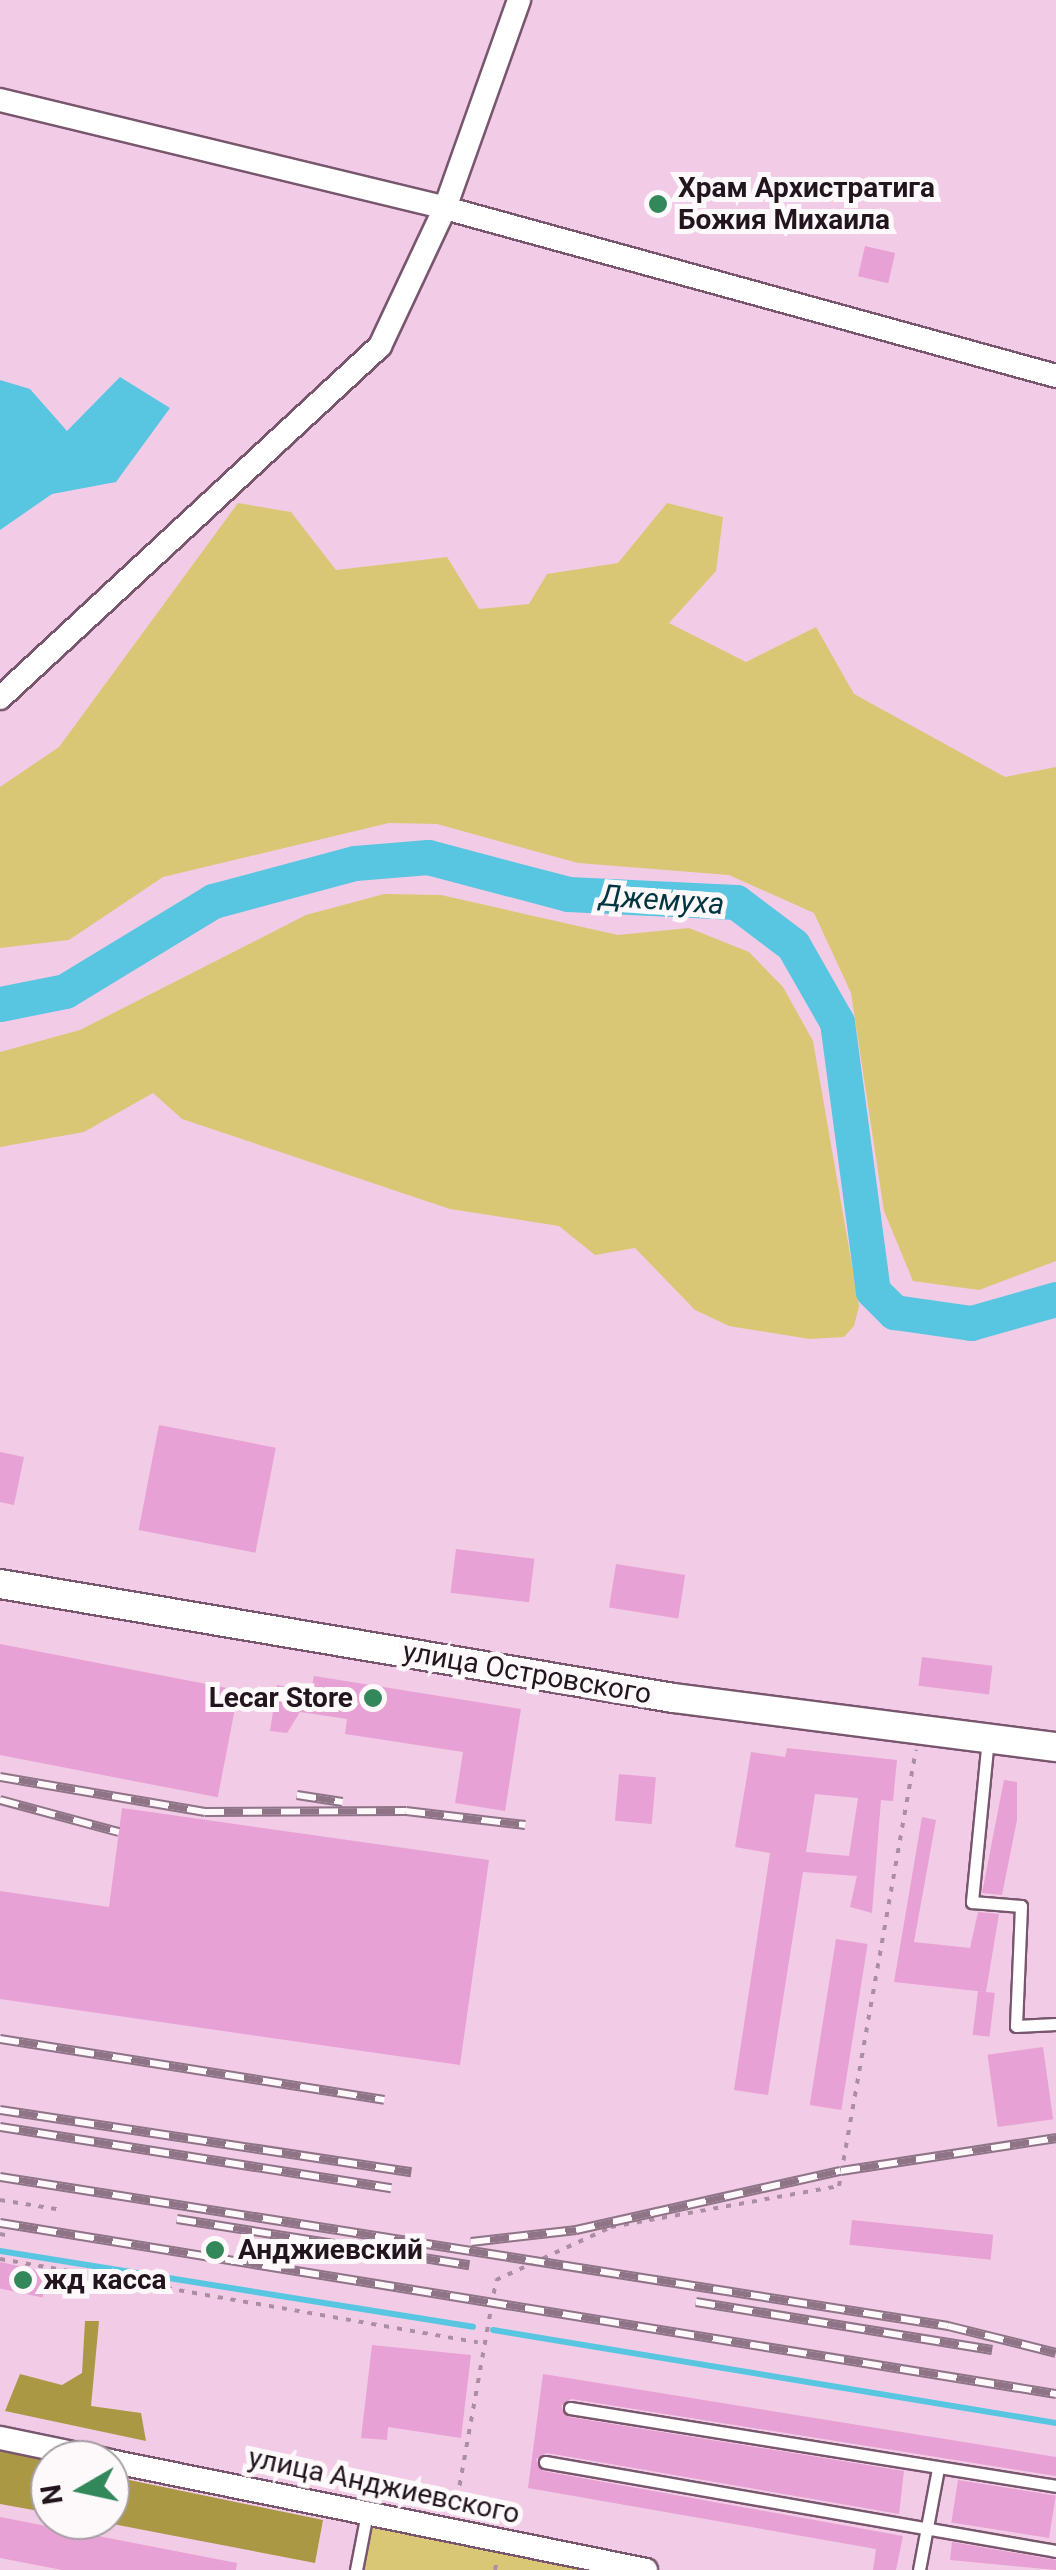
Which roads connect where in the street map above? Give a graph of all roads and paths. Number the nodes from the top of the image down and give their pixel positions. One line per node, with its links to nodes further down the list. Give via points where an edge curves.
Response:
1 (519, 0): 3 (street)
2 (0, 100): 3 (street)
3 (445, 208): 4 (street); 5 (street, via 380,346)
4 (1056, 376)
5 (0, 698)
6 (0, 1584): 7 (street, улица Островского, via 673,1698)
7 (920, 1729): 8 (street, улица Островского); 16 (path, via 838,2186 570,2240 496,2280)
8 (988, 1738): 9 (street, улица Островского); 10 (lane, via 972,1902 1021,1906 1016,2026)
9 (1056, 1747)
10 (1056, 2024)
11 (0, 2200): 12 (path)
12 (62, 2210)
13 (0, 2234): 14 (path)
14 (10, 2236)
15 (0, 2259): 16 (path)
16 (479, 2343): 25 (path)
17 (570, 2408): 22 (lane)
18 (0, 2438): 19 (street, улица Анджиевского)
19 (30, 2444)
20 (545, 2462): 26 (lane)
21 (130, 2465): 24 (street, улица Анджиевского)
22 (938, 2468): 23 (lane); 26 (lane)
23 (1056, 2486)
24 (367, 2513): 25 (street, улица Анджиевского); 28 (lane)
25 (452, 2530): 29 (street, улица Анджиевского)
26 (927, 2531): 27 (lane); 30 (lane)
27 (1056, 2550)
28 (356, 2570)
29 (646, 2570)
30 (919, 2570)

